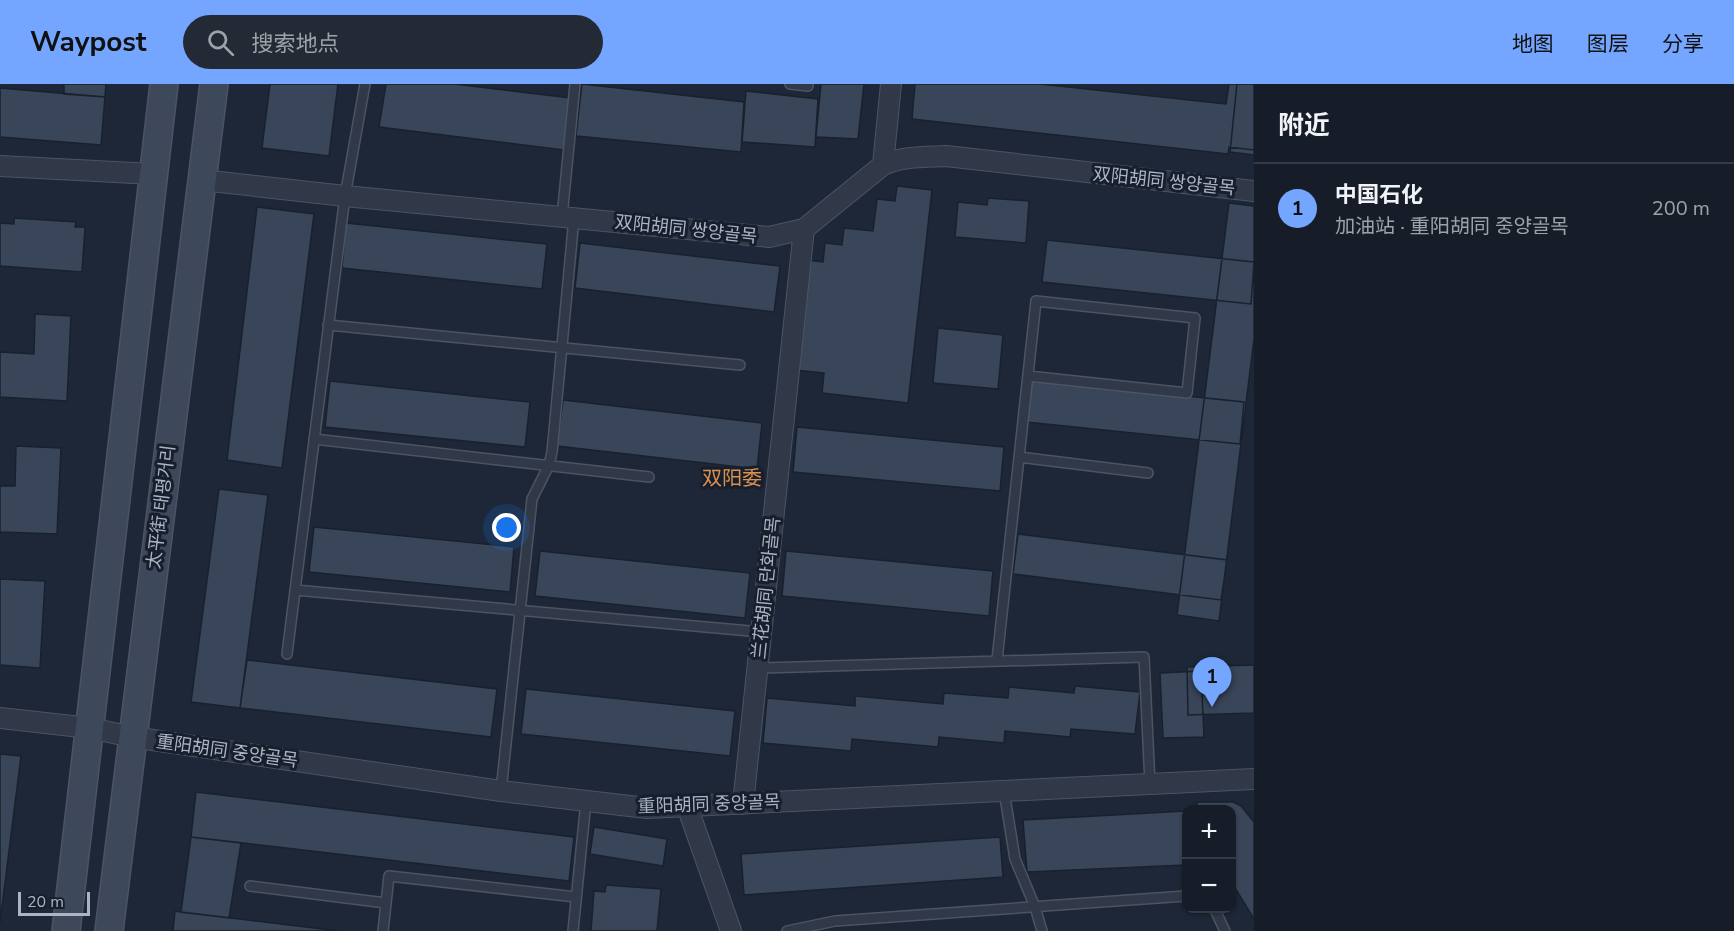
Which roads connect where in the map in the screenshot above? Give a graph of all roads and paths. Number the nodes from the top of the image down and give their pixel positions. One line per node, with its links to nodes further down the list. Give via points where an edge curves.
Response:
1 (164, 84): 10 (main road)
2 (214, 84): 11 (main road, 太平街 태평거리)
3 (364, 84): 13 (lane)
4 (575, 84): 14 (lane)
5 (790, 84): 6 (lane)
6 (808, 84)
7 (891, 84): 8 (street)
8 (883, 165): 12 (street, 双阳胡同 쌍양골목, via 902,159 946,156); 15 (street, 双阳胡同 쌍양골목)
9 (0, 166): 10 (street)
10 (153, 174): 32 (main road)
11 (202, 180): 13 (street, 双阳胡同 쌍양골목); 33 (main road, 太平街 태평거리)
12 (1254, 191)
13 (345, 196): 14 (street, 双阳胡同 쌍양골목); 16 (lane)
14 (568, 218): 15 (street, 双阳胡同 쌍양골목, via 769,237); 17 (lane)
15 (804, 229): 27 (street, 兰花胡同 란화골목)
16 (328, 325): 17 (lane); 20 (lane)
17 (562, 347): 18 (lane); 22 (lane)
18 (740, 364)
19 (1028, 376): 19 (lane, via 1036,301 1196,318 1187,393); 21 (lane)
20 (314, 439): 22 (lane); 25 (lane)
21 (1019, 457): 23 (lane); 29 (lane)
22 (549, 465): 24 (lane); 26 (lane, via 532,499)
23 (1148, 472)
24 (649, 477)
25 (295, 590): 26 (lane); 28 (lane)
26 (520, 611): 27 (lane); 36 (lane)
27 (761, 632): 30 (street, 兰花胡同 란화골목)
28 (287, 654)
29 (997, 660): 30 (lane); 35 (lane, via 1144,657)
30 (758, 668): 39 (street, 兰花胡同 란화골목)
31 (0, 718): 32 (street, 重阳胡同 중양골목)
32 (90, 728): 33 (street, 重阳胡同 중양골목); 47 (main road)
33 (132, 737): 36 (street, 重阳胡同 중양골목); 48 (main road, 太平街 태평거리)
34 (1254, 779): 35 (street, 重阳胡同 중양골목)
35 (1150, 784): 37 (street, 重阳胡同 중양골목)
36 (501, 791): 38 (street, 重阳胡同 중양골목)
37 (1004, 791): 39 (street, 重阳胡同 중양골목); 45 (lane, via 1016,860)
38 (586, 801): 40 (street, 重阳胡同 중양골목, via 647,808); 43 (lane)
39 (743, 804): 40 (street, 重阳胡同 중양골목)
40 (687, 806): 51 (street)
41 (250, 886): 44 (lane)
42 (1182, 896): 45 (lane)
43 (576, 897): 44 (lane, via 389,876); 50 (lane)
44 (386, 903): 49 (lane)
45 (1035, 908): 52 (lane, via 835,921); 53 (lane)
46 (1216, 913): 54 (lane)
47 (66, 931)
48 (109, 931)
49 (383, 931)
50 (573, 931)
51 (731, 931)
52 (787, 931)
53 (1042, 931)
54 (1225, 931)

